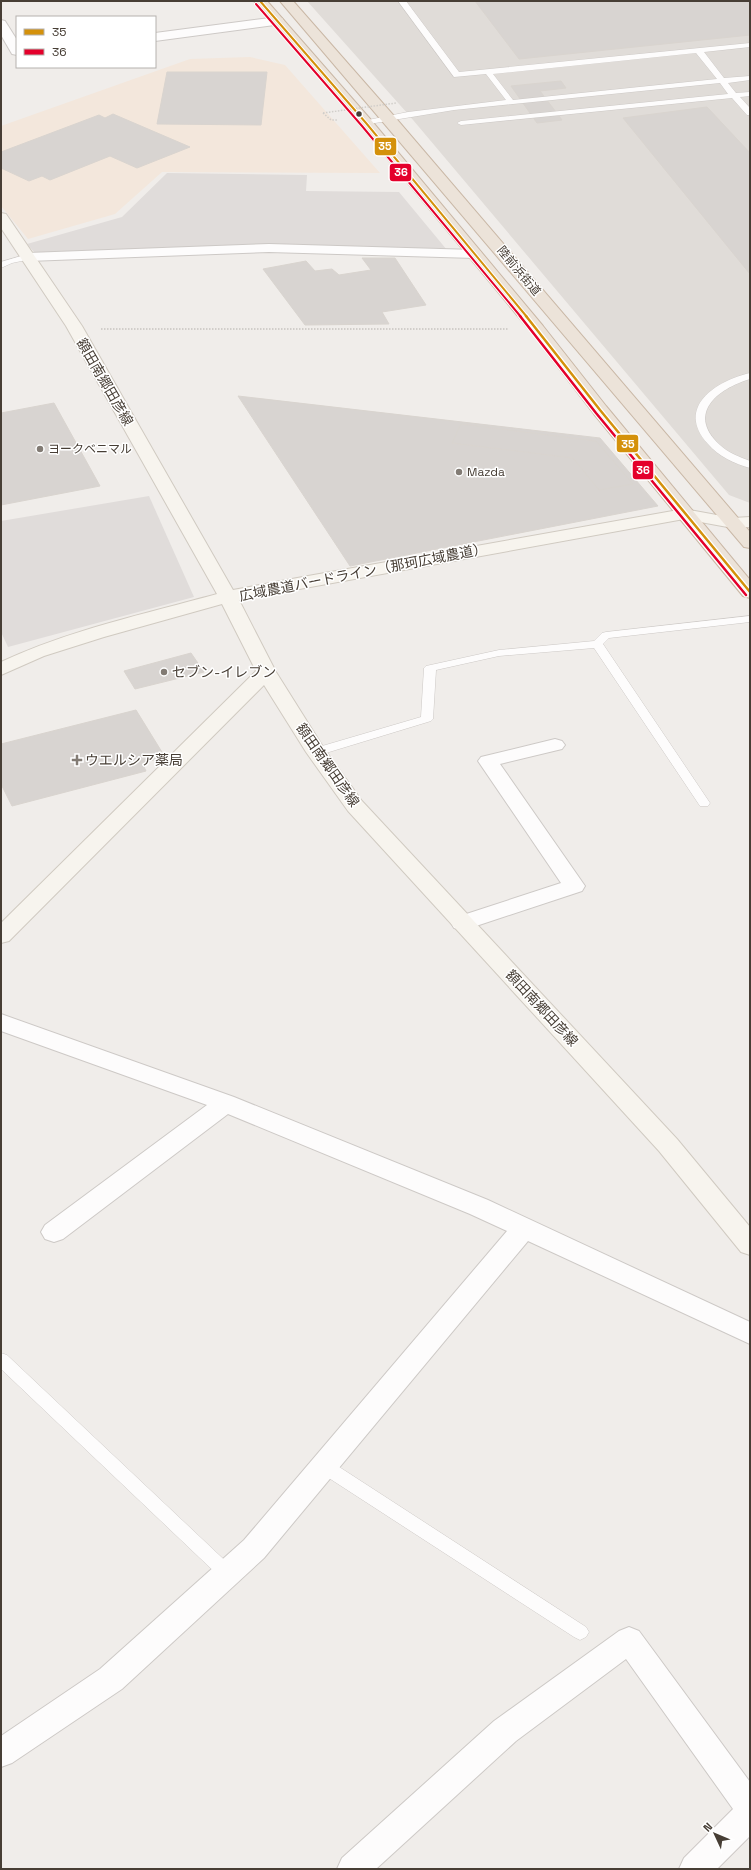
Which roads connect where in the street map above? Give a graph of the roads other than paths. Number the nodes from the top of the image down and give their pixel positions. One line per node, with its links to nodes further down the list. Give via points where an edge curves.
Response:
1 (260, 1): 4 (highway, 陸前浜街道)
2 (286, 1): 17 (highway, 陸前浜街道)
3 (402, 1): 10 (lane, via 457,75)
4 (278, 21): 6 (street); 18 (highway, 陸前浜街道)
5 (1, 24): 9 (street)
6 (156, 37)
7 (750, 45): 8 (lane)
8 (698, 50): 10 (lane); 12 (lane)
9 (13, 55)
10 (488, 72): 15 (lane)
11 (750, 78): 12 (lane)
12 (723, 81): 14 (lane); 15 (lane)
13 (750, 94): 14 (lane)
14 (734, 96): 16 (lane); 19 (lane)
15 (510, 101): 17 (lane, via 408,114)
16 (750, 113)
17 (389, 119): 18 (lane); 27 (highway, 陸前浜街道)
18 (366, 122): 21 (highway, 陸前浜街道)
19 (461, 123)
20 (1, 217): 22 (main road, 額田南郷田彦線)
21 (475, 254): 22 (street, via 269,248); 26 (highway, 陸前浜街道)
22 (28, 257): 23 (lane); 30 (main road, 額田南郷田彦線, via 74,326)
23 (1, 265)
24 (750, 376): 25 (lane, via 713,393 704,402 700,416 702,427 717,447)
25 (750, 465)
26 (684, 514): 27 (main road, 広域農道バードライン（那珂広域農道）); 29 (highway, 陸前浜街道); 30 (main road, 広域農道バードライン（那珂広域農道）)
27 (742, 522): 28 (highway, 陸前浜街道)
28 (750, 543)
29 (750, 592)
30 (228, 597): 33 (main road, 広域農道バードライン（那珂広域農道）, via 52,647); 34 (main road, 額田南郷田彦線)
31 (750, 619): 32 (lane, via 606,635)
32 (597, 644): 36 (lane, via 499,653 430,668 427,719); 37 (lane)
33 (1, 669)
34 (266, 672): 36 (main road, 額田南郷田彦線); 39 (main road)
35 (555, 745): 38 (street, via 488,761 574,886)
36 (316, 752): 38 (main road, 額田南郷田彦線, via 355,806)
37 (704, 803)
38 (462, 923): 44 (main road, 額田南郷田彦線, via 668,1145)
39 (1, 936)
40 (1, 1022): 41 (street)
41 (226, 1103): 42 (street, via 479,1207); 43 (street)
42 (523, 1229): 45 (street); 47 (street)
43 (54, 1232)
44 (750, 1245)
45 (750, 1334)
46 (1, 1359): 48 (lane)
47 (324, 1466): 48 (street, via 254,1549); 49 (lane)
48 (228, 1574): 50 (street, via 111,1679)
49 (580, 1632)
50 (1, 1753)
51 (750, 1807): 53 (street, via 628,1640 505,1731)
52 (750, 1814): 54 (street)
53 (354, 1869)
54 (695, 1869)

